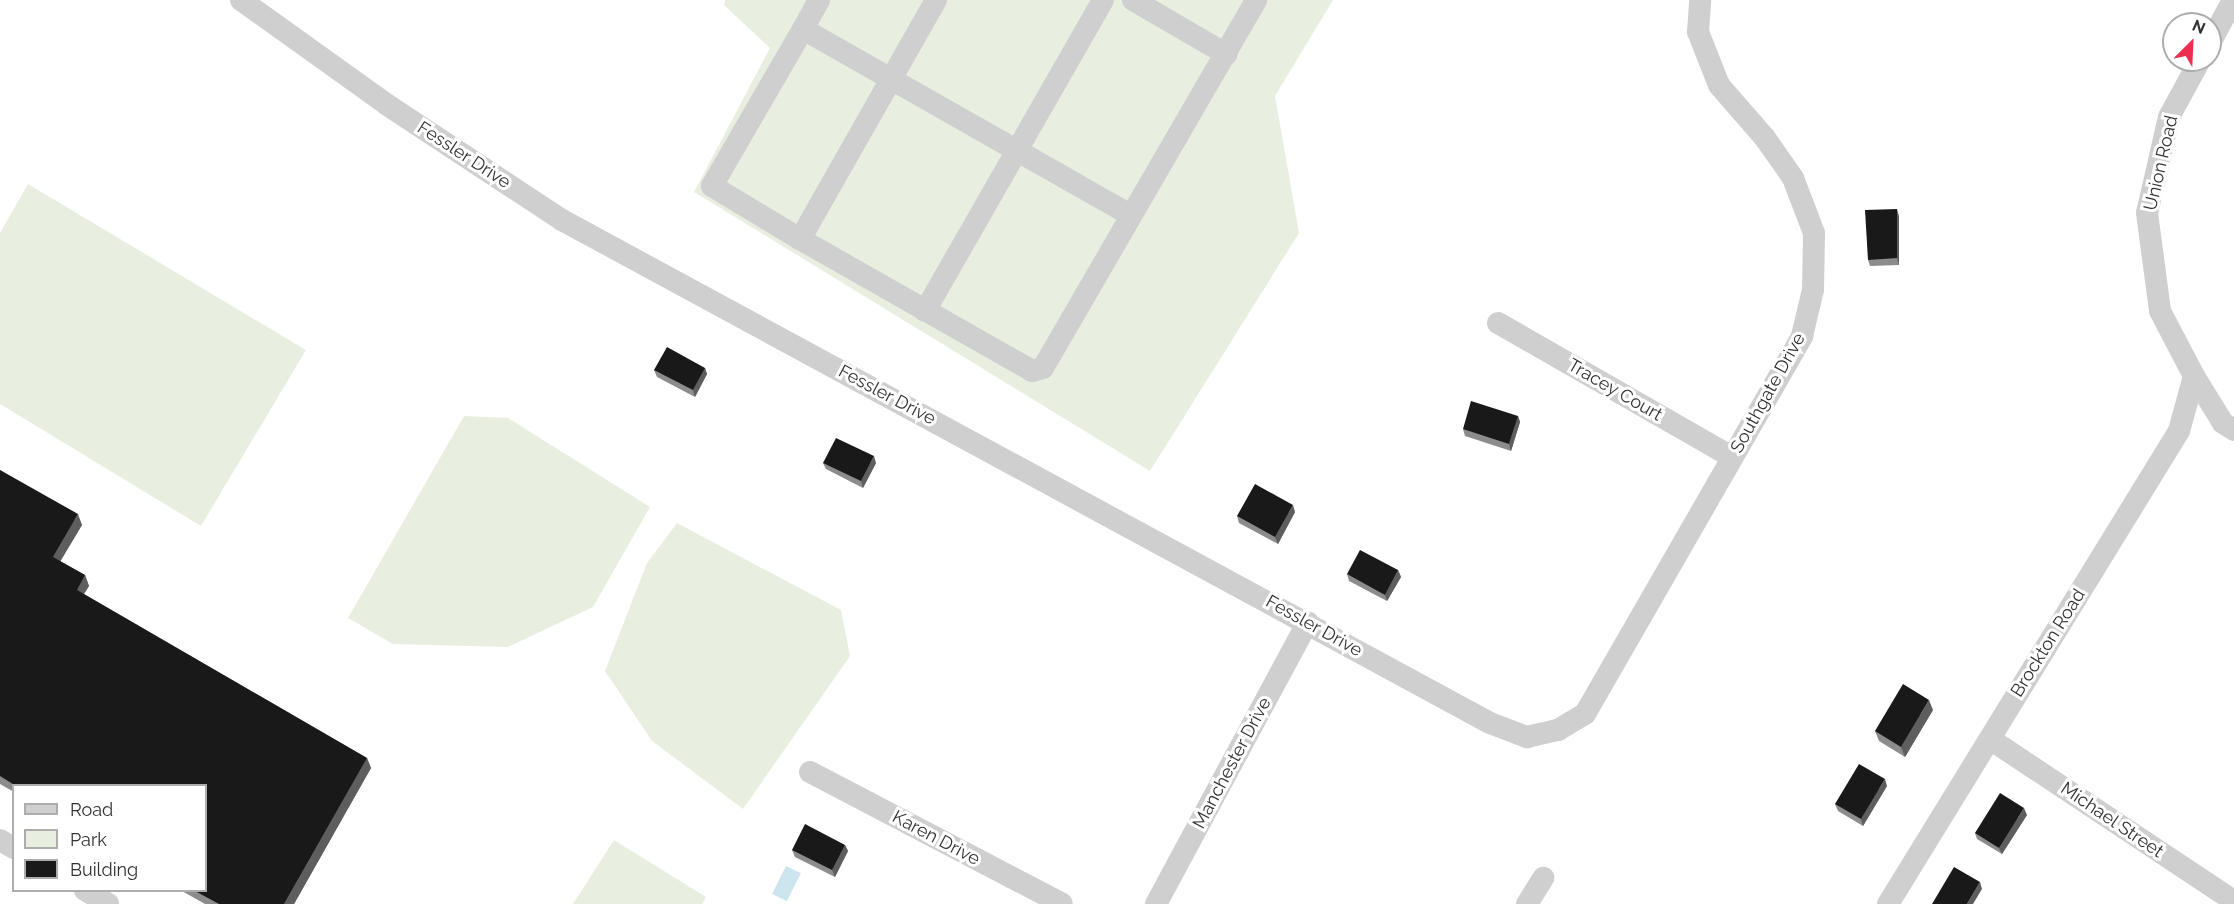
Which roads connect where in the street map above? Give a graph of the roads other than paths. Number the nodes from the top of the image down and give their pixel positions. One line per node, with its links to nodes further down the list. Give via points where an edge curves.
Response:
1 (241, 0): 22 (street, Fessler Drive, via 386,104 562,220)
2 (819, 0): 10 (street)
3 (936, 0): 13 (street)
4 (1103, 0): 14 (street)
5 (1133, 0): 11 (street)
6 (1256, 0): 11 (street)
7 (1700, 0): 21 (street, Southgate Drive, via 1698,32 1719,85 1793,178 1814,233 1813,290 1802,336)
8 (2233, 0): 9 (street)
9 (2222, 20)
10 (803, 29): 13 (street); 16 (street, via 712,186)
11 (1226, 54): 15 (street)
12 (2193, 72): 19 (street, Union Road, via 2169,117 2147,213 2160,311)
13 (891, 78): 14 (street); 16 (street)
14 (1015, 152): 15 (street); 17 (street)
15 (1130, 215): 17 (street, via 1043,368 1032,371)
16 (800, 239): 17 (street)
17 (925, 311)
18 (1498, 323): 21 (street, Tracey Court)
19 (2194, 376): 20 (street, Union Road, via 2223,423); 24 (street, Brockton Road, via 2179,430)
20 (2234, 430)
21 (1732, 457): 23 (street, Southgate Drive, via 1605,683 1585,714)
22 (1308, 622): 23 (street, Fessler Drive, via 1490,723 1527,737); 31 (street, Manchester Drive)
23 (1558, 730)
24 (1990, 739): 28 (street, Michael Street); 33 (street, Brockton Road)
25 (810, 771): 30 (street, Karen Drive)
26 (1543, 878): 32 (street)
27 (87, 892): 29 (street)
28 (2234, 901)
29 (108, 904)
30 (1062, 904)
31 (1156, 904)
32 (1527, 904)
33 (1888, 904)

